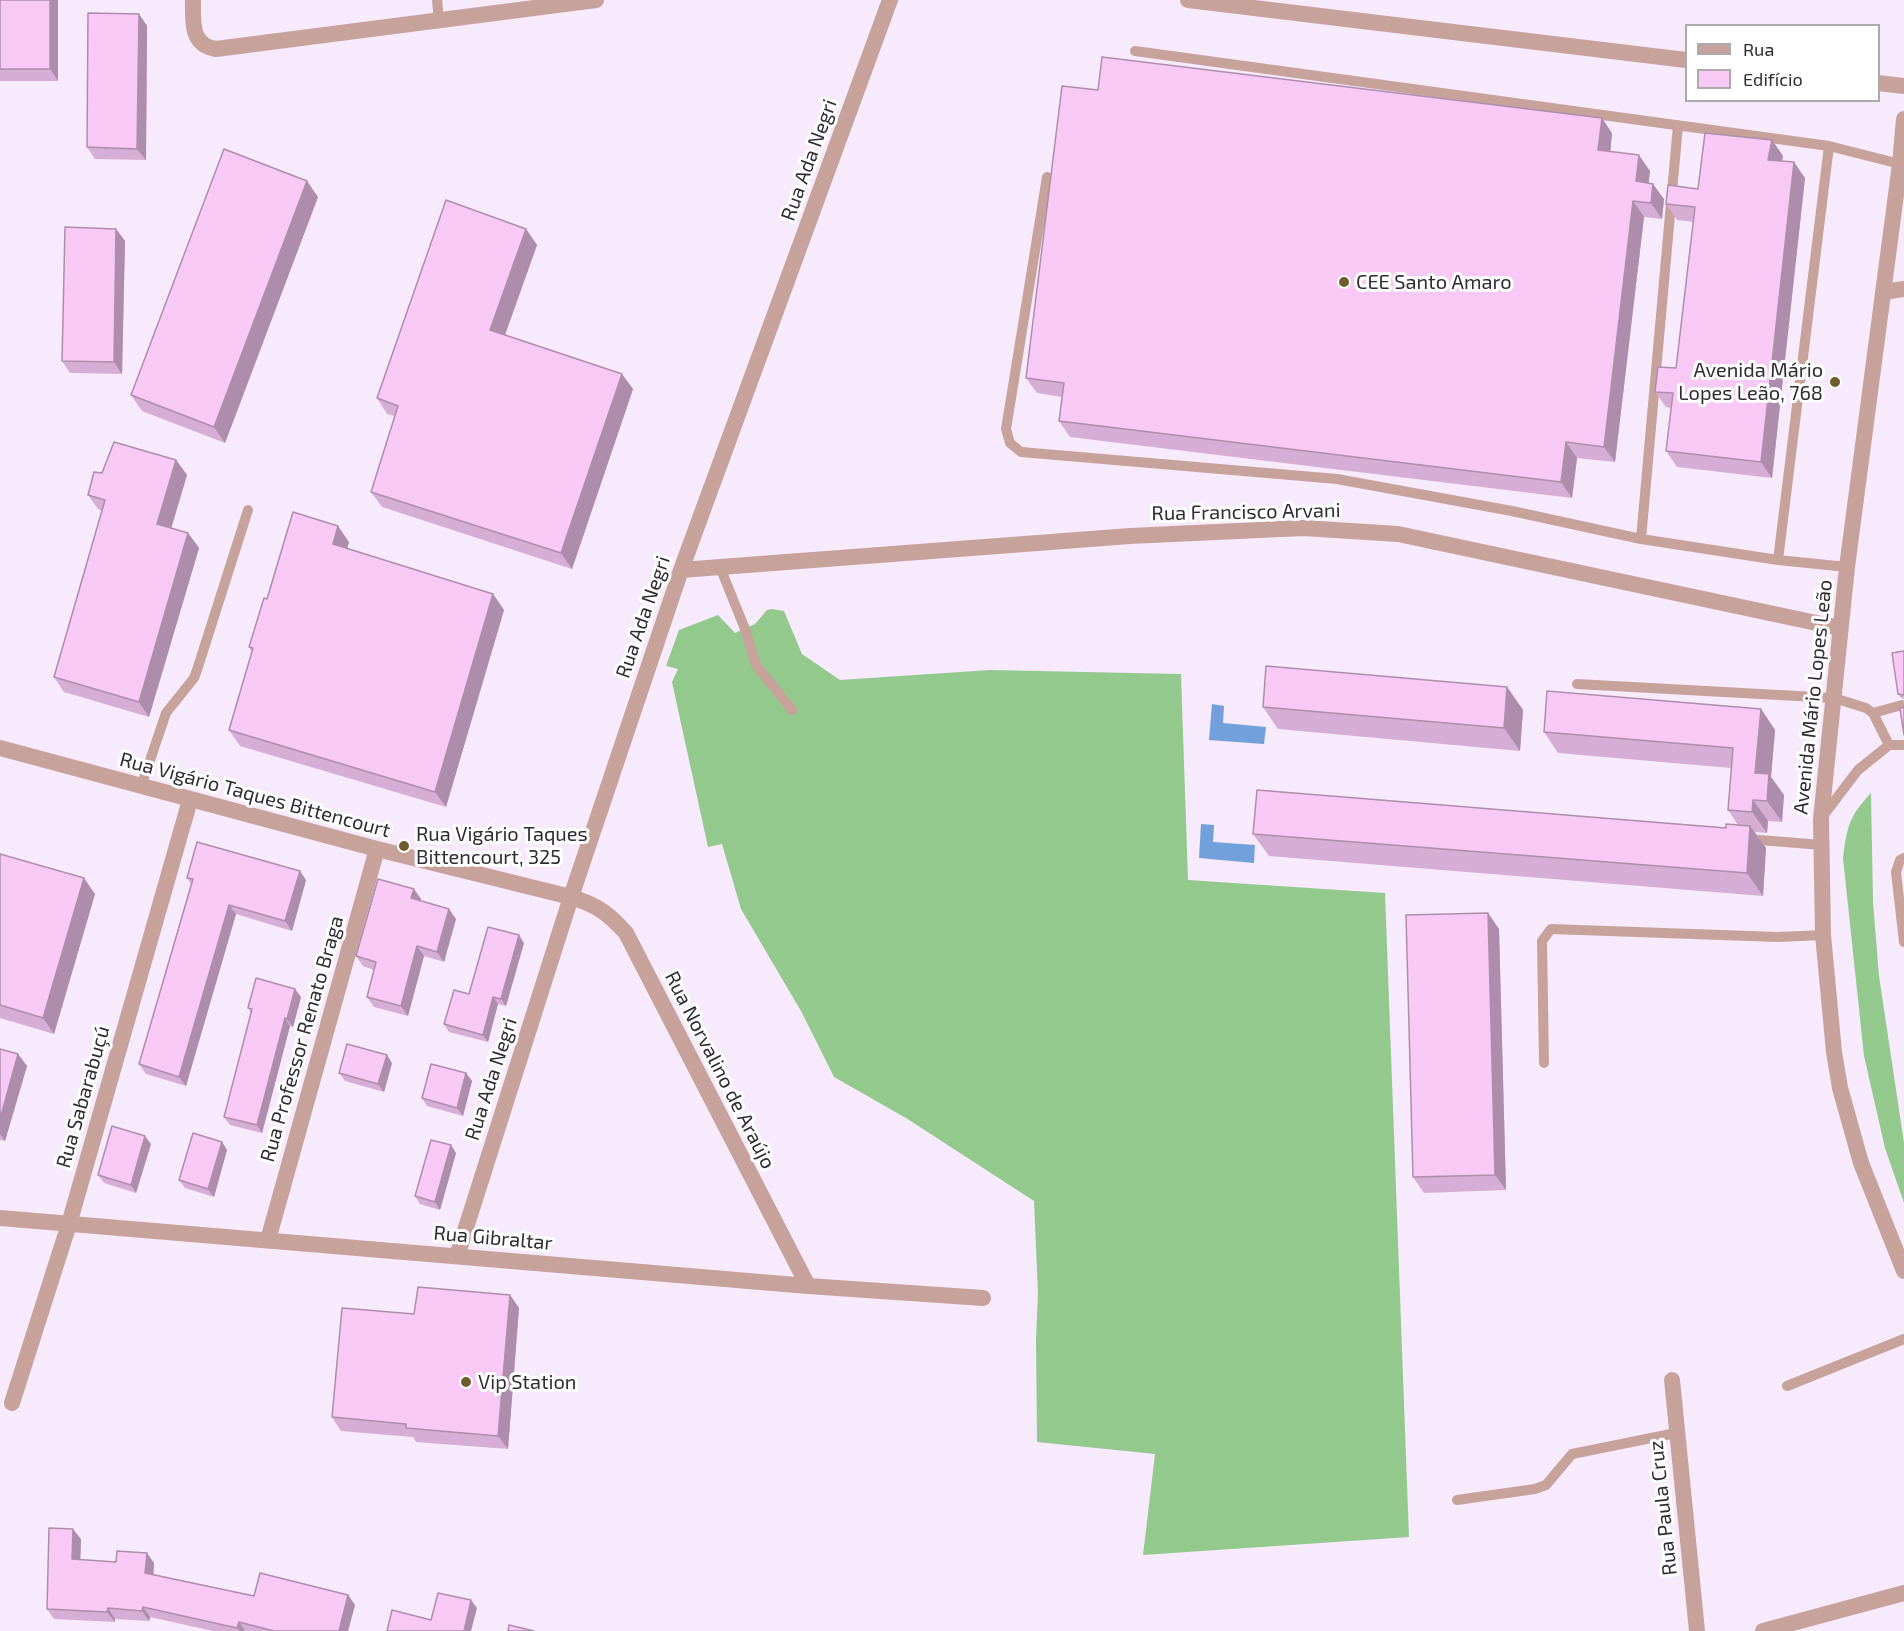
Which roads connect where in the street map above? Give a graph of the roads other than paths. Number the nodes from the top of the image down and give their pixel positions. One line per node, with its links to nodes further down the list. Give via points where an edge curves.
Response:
1 (193, 0): 6 (street, via 200,42 216,49)
2 (437, 0): 6 (lane)
3 (596, 0): 6 (street)
4 (890, 0): 23 (street, Rua Ada Negri)
5 (1188, 0): 8 (street)
6 (439, 20)
7 (1135, 51): 12 (lane)
8 (1685, 60)
9 (1880, 83): 10 (street)
10 (1904, 86)
11 (1904, 118): 14 (street, Avenida Mário Lopes Leão)
12 (1678, 125): 13 (lane); 19 (lane)
13 (1829, 146): 14 (lane); 20 (lane)
14 (1900, 164): 17 (street, Avenida Mário Lopes Leão)
15 (1047, 177): 19 (lane, via 1006,429 1010,443 1021,452 1337,479)
16 (1904, 289): 17 (street)
17 (1884, 292): 22 (street, Avenida Mário Lopes Leão)
18 (249, 510): 33 (lane, via 194,678 166,713)
19 (1641, 539): 20 (lane)
20 (1778, 560): 22 (lane)
21 (720, 567): 23 (street, Rua Francisco Arvani); 24 (street, Rua Francisco Arvani, via 1130,536 1303,528 1398,534); 28 (lane, via 756,665)
22 (1847, 567): 24 (street, Avenida Mário Lopes Leão)
23 (681, 570): 40 (street, Rua Ada Negri)
24 (1840, 628): 26 (street, Avenida Mário Lopes Leão)
25 (1577, 684): 26 (lane)
26 (1833, 699): 29 (lane); 35 (street, Avenida Mário Lopes Leão)
27 (1902, 705): 29 (lane)
28 (792, 710)
29 (1874, 713): 30 (lane)
30 (1889, 745): 31 (lane); 35 (lane, via 1858,770)
31 (1904, 745)
32 (0, 748): 33 (street, Rua Vigário Taques Bittencourt)
33 (141, 787): 34 (street, Rua Vigário Taques Bittencourt)
34 (190, 800): 38 (street, Rua Vigário Taques Bittencourt); 45 (street, Rua Sabarabuçú)
35 (1821, 819): 37 (street, Avenida Mário Lopes Leão)
36 (1738, 838): 37 (lane)
37 (1822, 845): 41 (street, Avenida Mário Lopes Leão)
38 (377, 849): 40 (street, Rua Vigário Taques Bittencourt); 46 (street, Rua Professor Renato Braga)
39 (1904, 858): 42 (lane, via 1896,872)
40 (571, 897): 48 (street, Rua Ada Negri); 50 (street, Rua Norvalino de Araújo, via 591,903 626,933)
41 (1823, 935): 43 (lane, via 1551,929 1542,941); 47 (street, Avenida Mário Lopes Leão, via 1840,1089 1861,1163)
42 (1904, 942)
43 (1544, 1063)
44 (0, 1218): 45 (street, Rua Gibraltar)
45 (69, 1224): 46 (street, Rua Gibraltar); 55 (street, Rua Sabarabuçú)
46 (268, 1240): 48 (street, Rua Gibraltar)
47 (1898, 1246): 49 (street, Avenida Mário Lopes Leão)
48 (457, 1256): 50 (street, Rua Gibraltar)
49 (1904, 1271)
50 (808, 1286): 51 (street, Rua Gibraltar)
51 (982, 1298)
52 (1904, 1339): 54 (lane)
53 (1672, 1380): 56 (street, Rua Paula Cruz)
54 (1787, 1386)
55 (12, 1403)
56 (1676, 1433): 57 (lane, via 1572,1454 1546,1485 1535,1489); 59 (street, Rua Paula Cruz)
57 (1457, 1500)
58 (1904, 1593): 60 (street)
59 (1697, 1631)
60 (1763, 1631)

